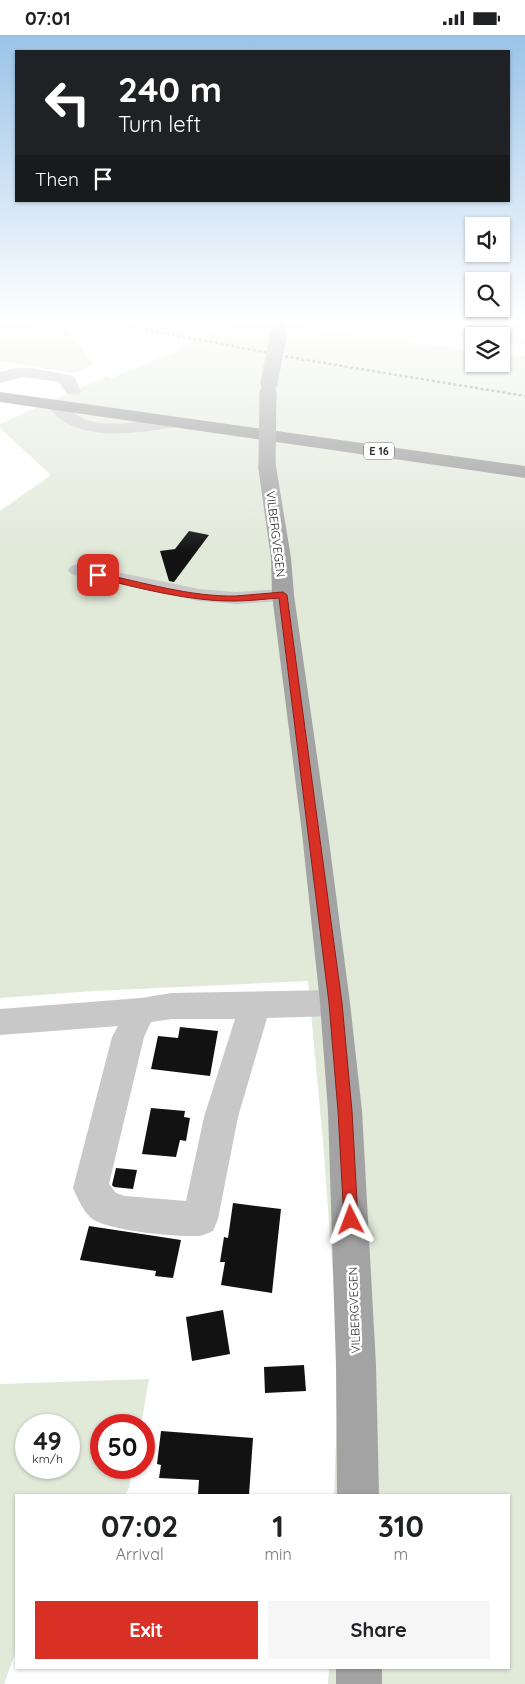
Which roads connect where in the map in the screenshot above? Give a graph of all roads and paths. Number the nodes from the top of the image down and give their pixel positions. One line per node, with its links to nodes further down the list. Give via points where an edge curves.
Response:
1 (13, 399): 3 (highway)
2 (269, 399): 9 (main road, VILBERGVEGEN, bridge, via 267,466 281,558)
3 (55, 405): 6 (lane, via 68,417 85,424 118,428)
4 (247, 415): 5 (highway)
5 (285, 421)
6 (176, 422): 7 (highway, E 16)
7 (525, 472)
8 (78, 570): 9 (lane, via 199,595 236,599)
9 (283, 595): 10 (main road, VILBERGVEGEN)
10 (335, 1003): 11 (lane); 14 (main road, VILBERGVEGEN, via 350,1202)
11 (255, 1006): 12 (lane, via 172,1006); 12 (lane, via 221,1117 200,1219 125,1213 104,1206 91,1188 128,1037)
12 (141, 1011): 13 (lane)
13 (0, 1022)
14 (358, 1494)
15 (359, 1669): 16 (main road)
16 (359, 1684)

